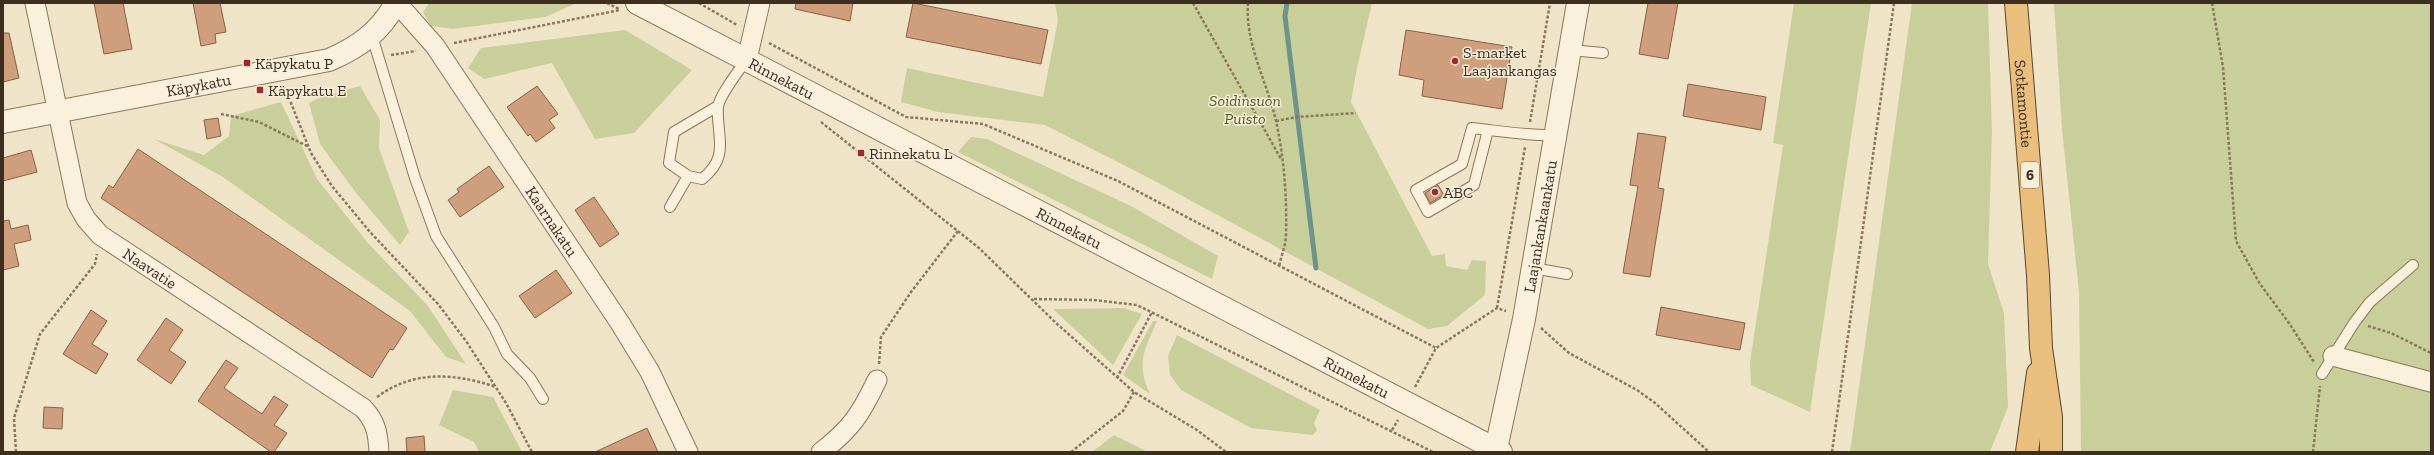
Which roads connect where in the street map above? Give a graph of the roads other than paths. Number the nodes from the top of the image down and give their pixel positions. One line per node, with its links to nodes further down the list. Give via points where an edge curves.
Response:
1 (35, 3): 12 (street, Naavatie)
2 (397, 3): 7 (street, Käpykatu); 29 (street, Kaarnakatu, via 435,46 620,322 650,372)
3 (760, 3): 10 (street)
4 (1578, 3): 8 (street, Laajankankaankatu)
5 (2016, 3): 21 (highway, Sotkamontie / 6, via 2038,275)
6 (628, 9): 10 (street, Rinnekatu)
7 (375, 44): 12 (street, Käpykatu, via 329,60); 26 (lane, via 415,178 436,236 494,327 506,354 530,378)
8 (1570, 50): 9 (lane); 15 (street, Laajankankaankatu)
9 (1603, 53)
10 (747, 59): 11 (lane); 27 (street, Rinnekatu)
11 (718, 106): 16 (lane, via 721,149 709,173 702,179); 16 (lane, via 674,132 669,162)
12 (57, 112): 13 (street, Käpykatu); 28 (street, Naavatie, via 77,203 86,219 100,235 363,408 372,418 377,430)
13 (3, 122)
14 (1488, 130): 14 (lane, via 1472,128 1462,164 1416,190 1428,212 1474,185); 15 (lane, via 1527,136)
15 (1555, 135): 19 (street, Laajankankaankatu)
16 (688, 176): 17 (lane)
17 (670, 207)
18 (2413, 265): 22 (lane, via 2370,302)
19 (1533, 268): 20 (lane); 27 (street, Laajankankaankatu)
20 (1568, 274)
21 (2041, 348): 31 (highway, Sotkamontie / 6); 32 (highway, Sotkamontie / 6, via 2051,416)
22 (2333, 356): 23 (lane); 25 (street)
23 (2322, 374)
24 (877, 380): 30 (street, via 863,410 844,435)
25 (2431, 382)
26 (543, 399)
27 (1499, 450)
28 (379, 452)
29 (688, 452)
30 (821, 452)
31 (2027, 452)
32 (2051, 452)

